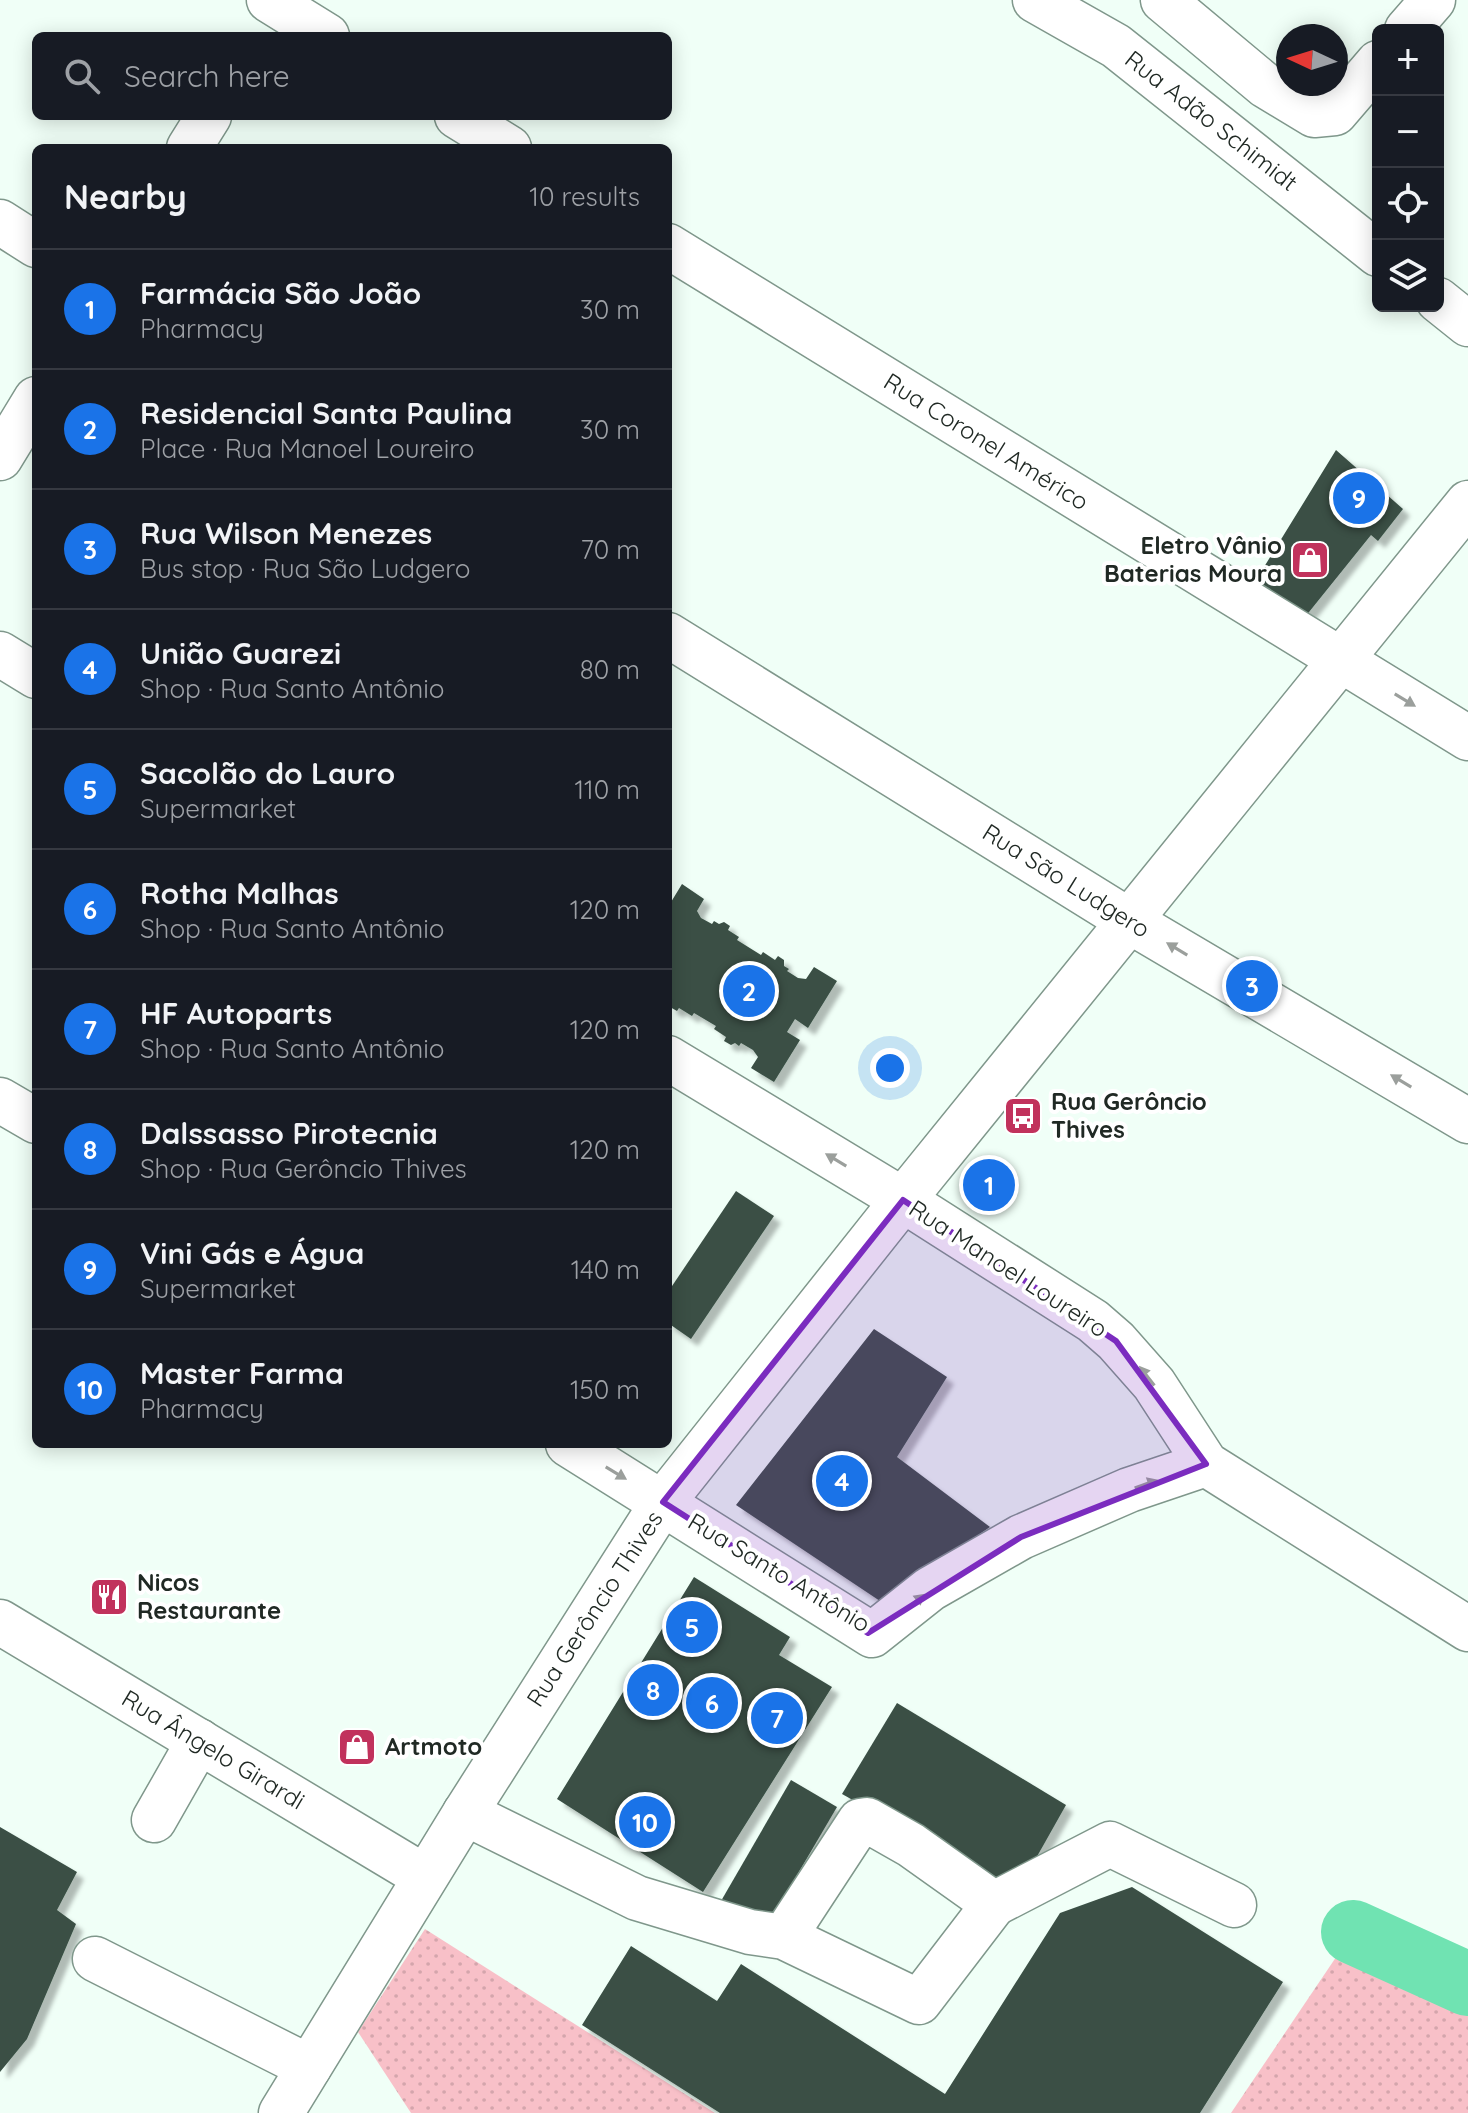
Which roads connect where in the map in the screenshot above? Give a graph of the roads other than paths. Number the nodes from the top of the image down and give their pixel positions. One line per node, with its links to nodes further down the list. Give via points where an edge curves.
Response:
1 (1035, 0): 8 (street, Rua Adão Schimidt)
2 (1147, 0): 8 (street)
3 (1163, 0): 9 (street, via 1266,86 1314,115 1335,113)
4 (1433, 0): 6 (street)
5 (271, 10): 7 (street)
6 (1412, 24)
7 (318, 32)
8 (1116, 46): 17 (street, Rua Adão Schimidt)
9 (1372, 70)
10 (206, 120): 12 (street)
11 (464, 120): 13 (street)
12 (192, 144)
13 (502, 144)
14 (0, 222): 15 (street)
15 (32, 242)
16 (672, 248): 25 (street, Rua Coronel Américo)
17 (1372, 249)
18 (1444, 305): 19 (street)
19 (1468, 324)
20 (32, 406): 21 (street)
21 (0, 458)
22 (1468, 503): 25 (street, Rua Gerôncio Thives)
23 (672, 637): 28 (street, Rua São Ludgero)
24 (0, 654): 26 (street)
25 (1341, 661): 27 (street, Rua Coronel Américo, one-way to 27); 28 (street, Rua Gerôncio Thives)
26 (32, 674)
27 (1468, 738)
28 (1131, 922): 32 (street, Rua São Ludgero, one-way to 28); 33 (street, Rua Gerôncio Thives)
29 (672, 1060): 33 (street, Rua Manoel Loureiro, one-way to 29)
30 (0, 1100): 31 (street)
31 (32, 1119)
32 (1468, 1121)
33 (903, 1200): 35 (street, Rua Manoel Loureiro, one-way to 33, via 1154,1384 1116,1341); 36 (street, Rua Gerôncio Thives)
34 (575, 1448): 36 (street, Rua Santo Antônio, one-way to 36)
35 (1206, 1464): 36 (street, Rua Santo Antônio, one-way to 35, via 872,1635 930,1589 1021,1537 1129,1490); 38 (street, Rua Manoel Loureiro)
36 (663, 1502): 40 (street, Rua Gerôncio Thives)
37 (0, 1622): 39 (street, Rua Ângelo Girardi)
38 (1468, 1629)
39 (199, 1741): 41 (street); 42 (street, Rua Ângelo Girardi)
40 (465, 1813): 42 (street, Rua Gerôncio Thives); 45 (street, via 637,1898)
41 (154, 1820)
42 (425, 1877): 47 (street, Rua Gerôncio Thives)
43 (994, 1904): 44 (street, via 1110,1844); 45 (street, via 919,2002); 45 (street, via 911,1845 860,1821)
44 (1234, 1905)
45 (784, 1937)
46 (95, 1959): 47 (street)
47 (309, 2067): 48 (street, Rua Gerôncio Thives)
48 (281, 2113)

